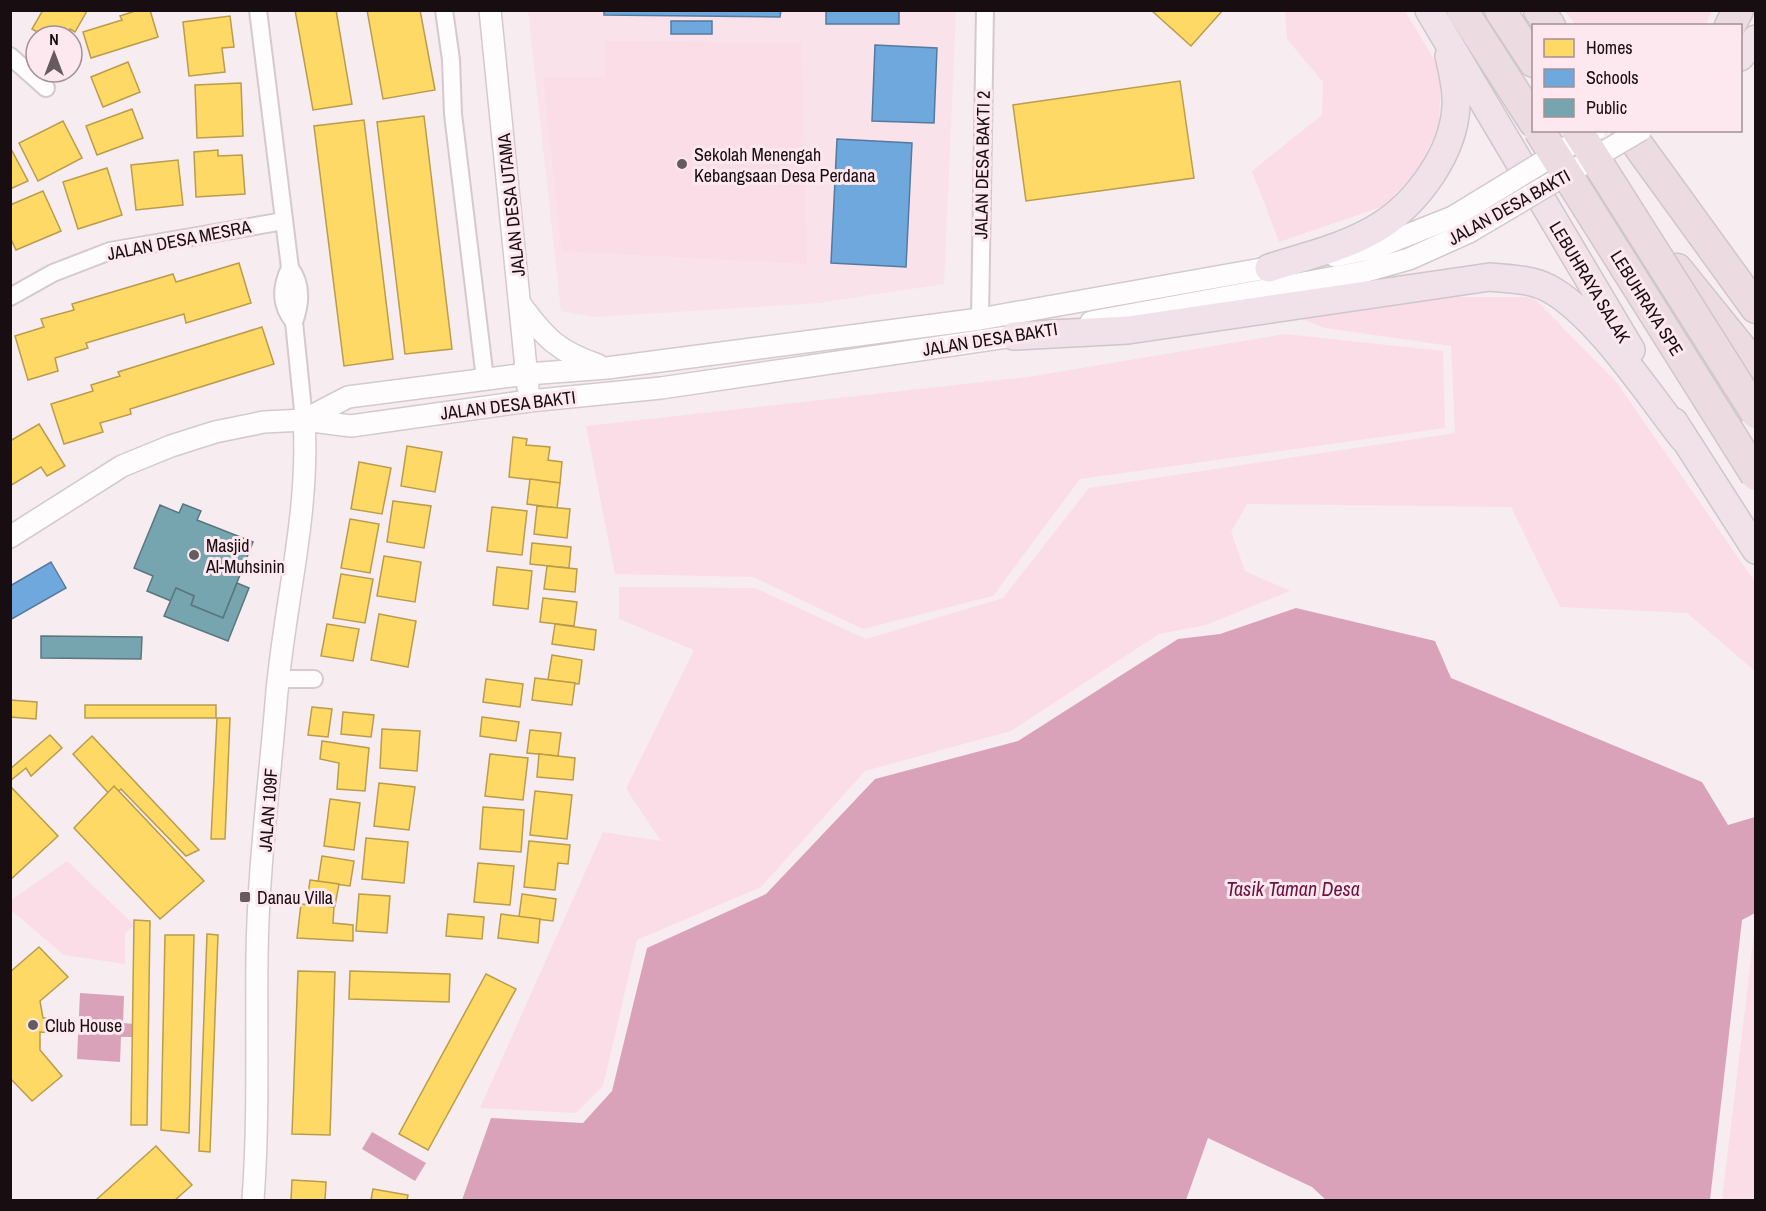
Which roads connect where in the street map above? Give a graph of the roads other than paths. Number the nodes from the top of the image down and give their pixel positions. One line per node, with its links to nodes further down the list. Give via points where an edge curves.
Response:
1 (258, 10): 28 (street)
2 (444, 10): 38 (street)
3 (490, 10): 31 (street, JALAN DESA UTAMA)
4 (985, 10): 33 (street, JALAN DESA BAKTI 2)
5 (1429, 10): 13 (highway, LEBUHRAYA SALAK)
6 (1462, 10): 20 (highway)
7 (1500, 10): 18 (highway)
8 (1505, 10): 15 (highway)
9 (1539, 10): 11 (highway)
10 (1738, 10): 12 (highway)
11 (1549, 24)
12 (1731, 24)
13 (1443, 35): 29 (highway, via 1455,81 1456,106 1452,130 1433,174 1400,212 1380,226 1351,241); 43 (highway, LEBUHRAYA SALAK)
14 (1755, 39): 16 (highway)
15 (1532, 53)
16 (1742, 55)
17 (10, 56): 19 (street)
18 (1532, 60)
19 (46, 88)
20 (1532, 120)
21 (1540, 132): 44 (highway, LEBUHRAYA SPE, bridge)
22 (1578, 132): 41 (highway, LEBUHRAYA SPE, bridge)
23 (1583, 132): 27 (highway)
24 (1592, 132): 29 (street, JALAN DESA BAKTI, bridge, via 1453,218 1375,248)
25 (1628, 132): 32 (highway)
26 (1638, 132): 34 (street, JALAN DESA BAKTI, bridge, via 1469,232 1409,259 1363,272)
27 (1621, 191): 35 (highway, via 1665,254); 39 (highway)
28 (284, 221): 30 (street, JALAN DESA MESRA, via 110,251 53,273); 42 (street, via 290,268 298,279 299,309 294,322)
29 (1269, 268): 33 (street, JALAN DESA BAKTI)
30 (10, 297)
31 (521, 305): 36 (street, via 557,347 570,356); 37 (street, JALAN DESA UTAMA)
32 (1755, 308)
33 (980, 318): 36 (street, JALAN DESA BAKTI)
34 (1014, 336): 40 (street, JALAN DESA BAKTI, via 661,388); 43 (highway, via 1128,330 1490,276 1525,280 1546,287 1573,304)
35 (1755, 367)
36 (607, 368): 37 (street, JALAN DESA BAKTI)
37 (527, 374): 38 (street, JALAN DESA BAKTI); 40 (street, JALAN DESA UTAMA)
38 (485, 379): 42 (street, JALAN DESA BAKTI, via 348,397)
39 (1755, 400)
40 (529, 401): 42 (street, JALAN DESA BAKTI, via 351,426)
41 (1755, 413)
42 (304, 420): 45 (street, JALAN DESA BAKTI, via 264,422 171,446 122,466); 47 (street, JALAN 109F, via 302,513)
43 (1683, 438): 46 (highway, LEBUHRAYA SALAK)
44 (1755, 475)
45 (10, 537)
46 (1755, 550)
47 (278, 679): 48 (street); 49 (street, JALAN 109F, via 257,954 258,1138)
48 (314, 679)
49 (253, 1200)

